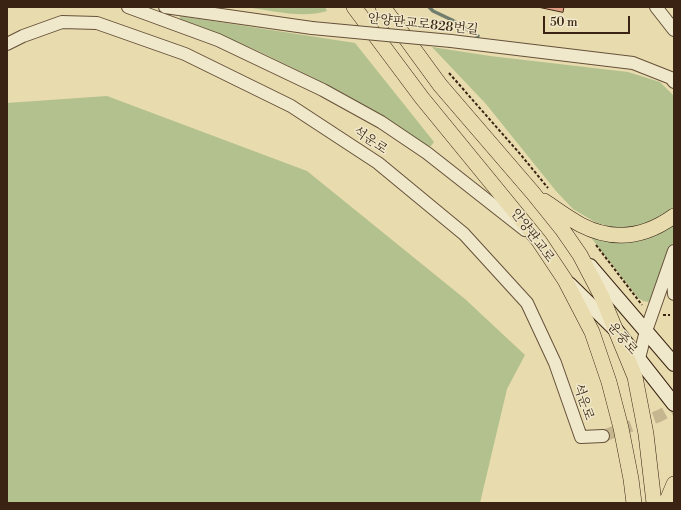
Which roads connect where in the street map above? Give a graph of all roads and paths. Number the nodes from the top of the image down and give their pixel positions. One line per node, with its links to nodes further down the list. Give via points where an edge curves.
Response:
1 (128, 7): 13 (street, via 218,40 323,90 381,122 427,153)
2 (165, 7): 9 (street, 안양판교로828번길, bridge, via 312,28 633,62 671,78)
3 (354, 7): 13 (main road, 안양판교로, via 422,98)
4 (382, 7): 11 (main road, 안양판교로, via 440,85)
5 (656, 7): 6 (street)
6 (674, 30)
7 (7, 44): 26 (street, 석운로, via 62,22 97,23 185,54 284,102 378,163 464,234 527,303 556,363 581,437)
8 (449, 73): 10 (path)
9 (674, 82)
10 (550, 191)
11 (533, 193): 12 (main road, via 581,224 610,235 638,234 661,225); 16 (main road, 안양판교로)
12 (674, 216)
13 (539, 241): 17 (main road, 안양판교로)
14 (595, 244): 19 (path)
15 (673, 254): 18 (street); 21 (street)
16 (580, 255): 20 (main road, 안양판교로); 21 (main road, 운중로)
17 (565, 280): 20 (main road, 운중로); 28 (main road, 안양판교로, via 592,332 609,382 630,472)
18 (674, 294)
19 (643, 305)
20 (616, 330): 22 (main road, 운중로); 24 (main road, 안양판교로)
21 (646, 331): 22 (street); 23 (main road, 운중로)
22 (639, 359): 24 (street); 25 (main road, 운중로)
23 (674, 364)
24 (634, 377): 29 (main road, 안양판교로, via 646,434)
25 (674, 404)
26 (603, 436)
27 (674, 484): 30 (main road)
28 (634, 503)
29 (654, 503)
30 (666, 503)

